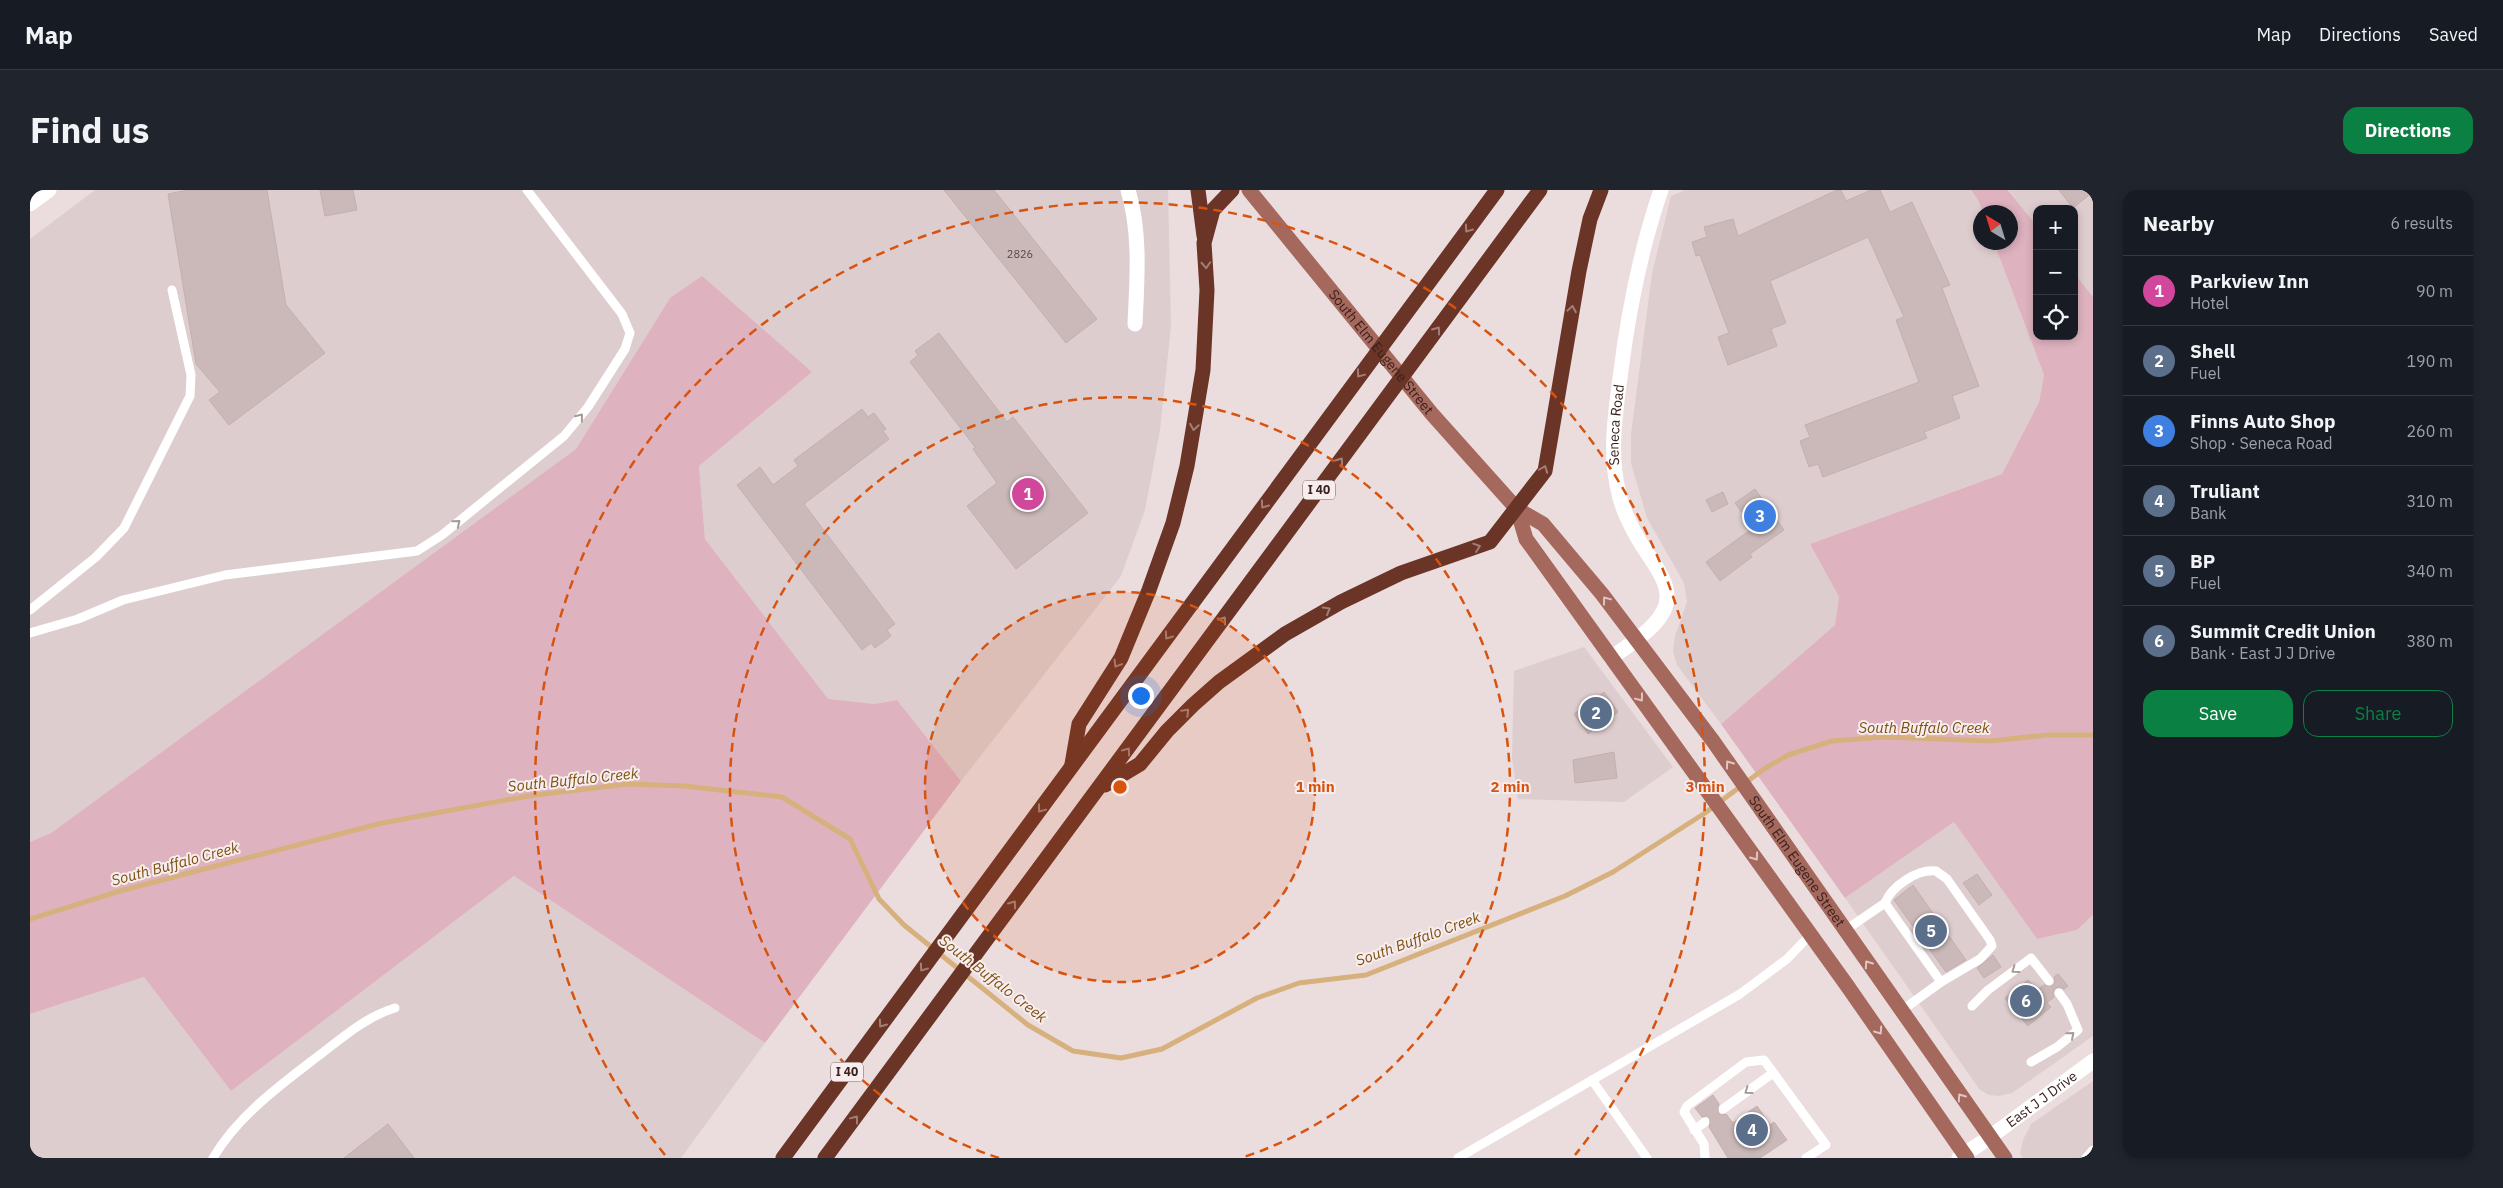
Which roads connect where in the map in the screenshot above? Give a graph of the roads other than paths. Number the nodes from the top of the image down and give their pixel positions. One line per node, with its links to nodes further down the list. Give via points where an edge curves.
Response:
1 (49, 190): 11 (street)
2 (527, 190): 17 (lane, one-way to 2, via 78,619 123,600 225,575 417,551 442,535 564,436 588,407 624,349 630,333 622,314)
3 (1128, 190): 14 (street, via 1138,267)
4 (1198, 190): 12 (highway)
5 (1232, 190): 12 (highway, via 1213,210)
6 (1249, 190): 15 (main road, South Elm Eugene Street, via 1432,414)
7 (1497, 190): 20 (highway, I 40, one-way to 20)
8 (1540, 190): 21 (highway, I 40, one-way to 8)
9 (1601, 190): 15 (highway, one-way to 9, via 1545,470 1579,271 1590,219)
10 (1661, 190): 18 (street, Seneca Road, via 1634,284 1614,419 1613,454 1619,496 1627,519 1659,575 1667,596 1661,615)
11 (30, 204)
12 (1204, 244): 20 (highway, one-way to 20, via 1207,290 1203,370 1187,466 1173,523 1121,658 1080,724)
13 (172, 290): 16 (lane, via 191,375 190,396 124,528 96,557)
14 (1135, 324)
15 (1517, 509): 18 (main road, South Elm Eugene Street, one-way to 15, via 1543,524); 19 (main road, South Elm Eugene Street, via 1526,539); 21 (highway, one-way to 15, via 1140,764 1193,705 1285,634 1340,602 1401,573 1490,542)
16 (30, 610)
17 (30, 633)
18 (1636, 638): 19 (street, Seneca Road); 23 (main road, South Elm Eugene Street, one-way to 18, via 1765,815)
19 (1611, 658): 24 (main road, South Elm Eugene Street, one-way to 24)
20 (1070, 770): 42 (highway, I 40, one-way to 42)
21 (1098, 790): 43 (highway, I 40, one-way to 21)
22 (1884, 903): 23 (lane); 26 (lane); 26 (lane, via 1896,887 1918,874 1936,871 1947,879 1992,946 1980,959)
23 (1844, 931): 30 (main road, South Elm Eugene Street, one-way to 23)
24 (1811, 934): 34 (lane, via 1788,959 1740,994); 40 (main road, South Elm Eugene Street, one-way to 40)
25 (2049, 981): 28 (lane, one-way to 28, via 2031,958)
26 (1941, 982): 30 (lane)
27 (2059, 994): 32 (lane, one-way to 27, via 2078,1030)
28 (1972, 1006)
29 (395, 1008): 41 (lane, via 380,1012 359,1025 265,1097 238,1124)
30 (1901, 1011): 38 (main road, South Elm Eugene Street, one-way to 30)
31 (2093, 1061): 38 (street, East J J Drive)
32 (2031, 1062)
33 (1773, 1073): 35 (lane, one-way to 35); 37 (lane, via 1764,1060 1746,1062 1687,1106 1684,1112); 47 (lane, via 1826,1145)
34 (1592, 1080): 44 (lane); 45 (lane)
35 (1723, 1109)
36 (1705, 1122): 37 (lane)
37 (1694, 1130): 46 (lane, via 1704,1144)
38 (1990, 1137): 40 (street, East J J Drive); 48 (main road, South Elm Eugene Street)
39 (2093, 1150): 49 (lane)
40 (1963, 1157)
41 (213, 1158)
42 (783, 1158)
43 (826, 1158)
44 (1458, 1158)
45 (1647, 1158)
46 (1705, 1158)
47 (1806, 1158)
48 (2005, 1158)
49 (2086, 1158)

